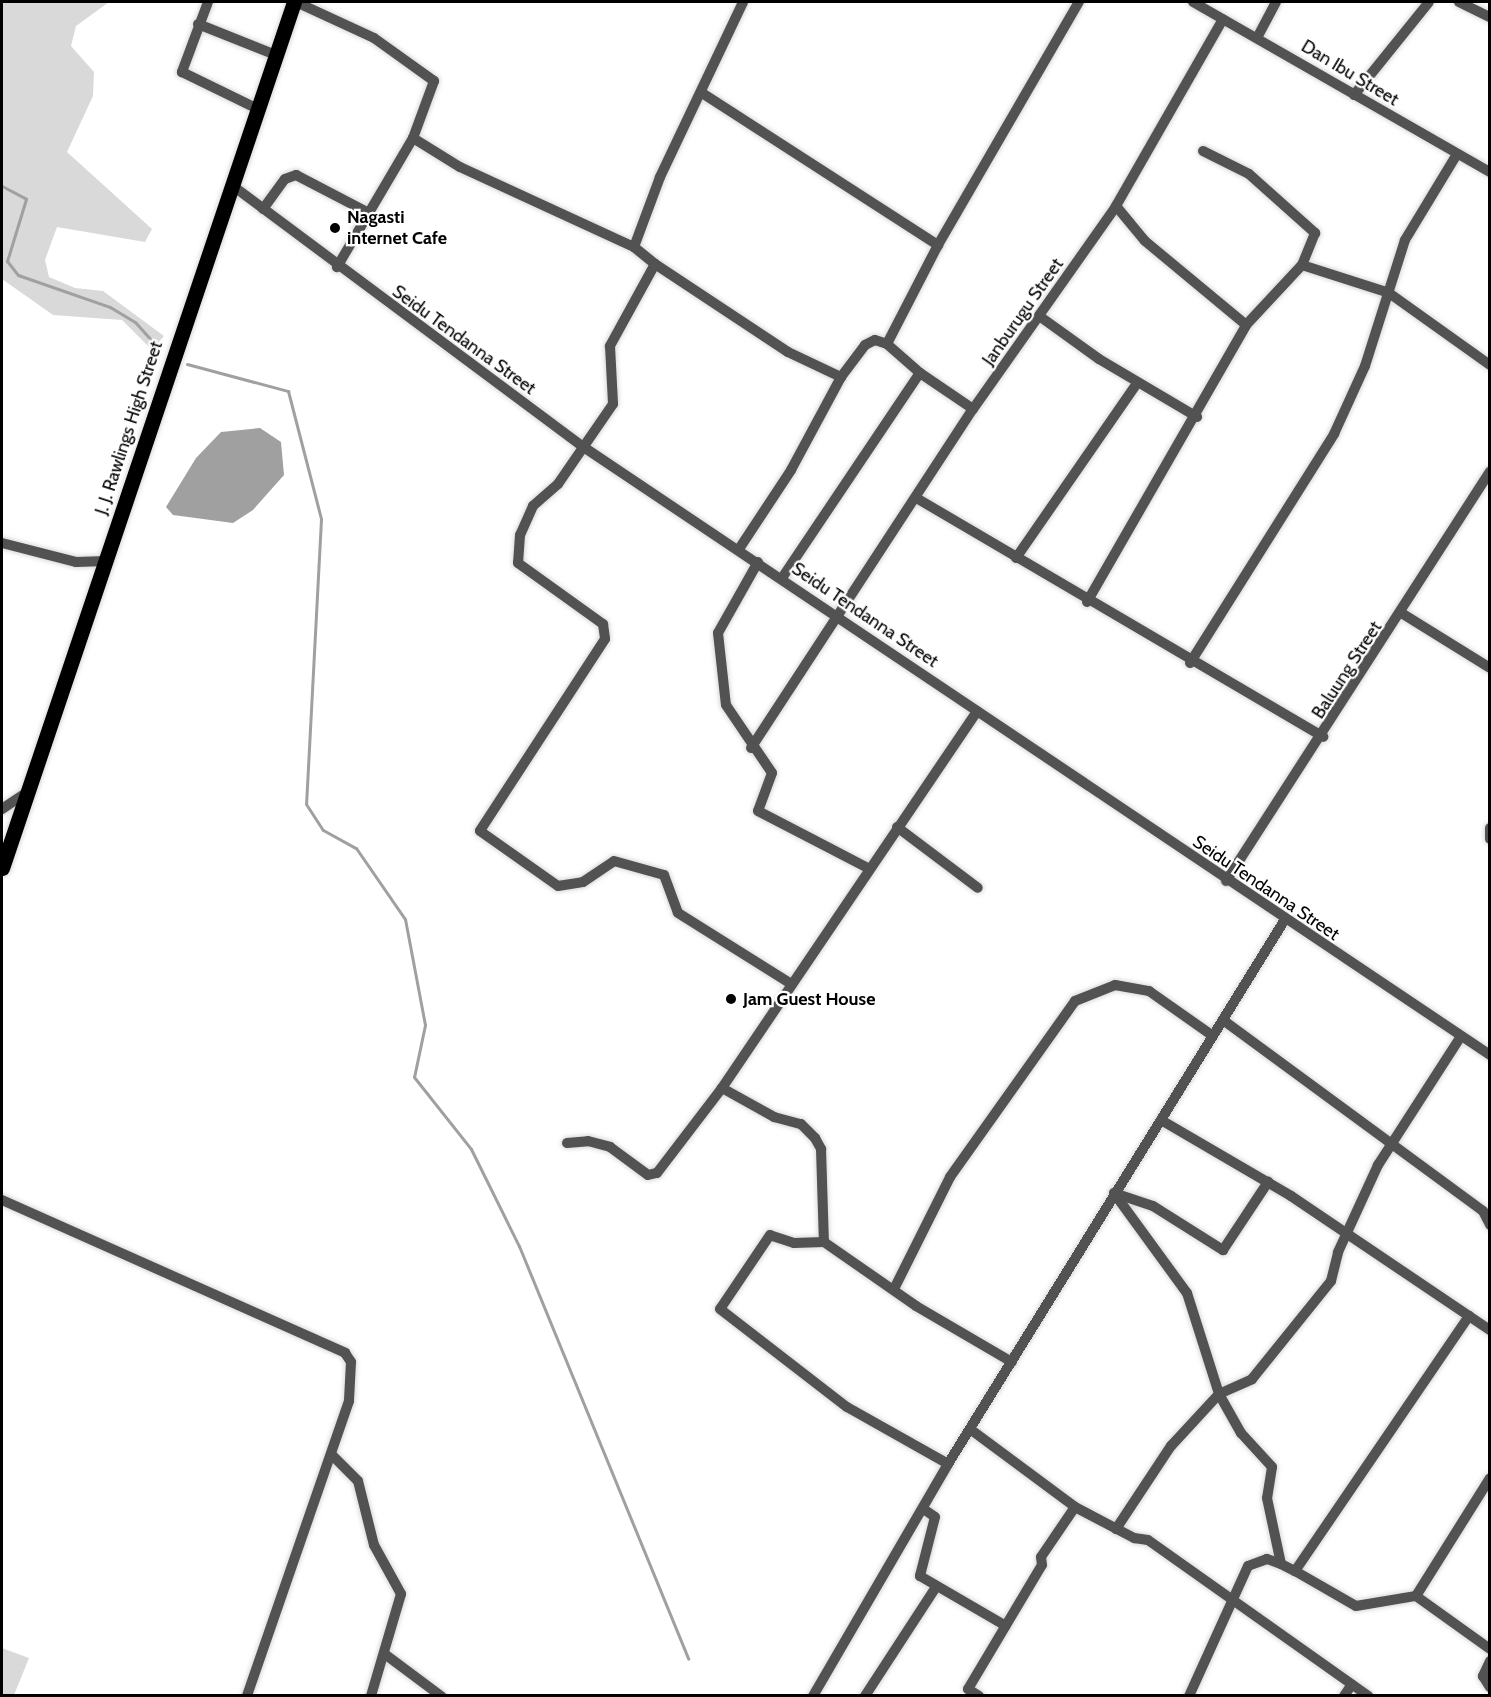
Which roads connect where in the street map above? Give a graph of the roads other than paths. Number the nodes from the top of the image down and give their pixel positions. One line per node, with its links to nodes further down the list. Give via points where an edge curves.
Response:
1 (208, 2): 11 (street)
2 (295, 2): 13 (main road, J. J. Rawlings High Street); 17 (street, via 374,38 429,74 432,88)
3 (743, 2): 14 (street)
4 (1079, 2): 25 (street)
5 (1193, 2): 10 (street, Dan Ibu Street)
6 (1276, 2): 12 (street)
7 (1429, 2): 15 (street)
8 (1459, 2): 9 (street)
9 (1490, 17)
10 (1224, 19): 12 (street, Dan Ibu Street); 22 (street, Janburugu Street)
11 (198, 24): 13 (street); 16 (street, via 182,72)
12 (1257, 36): 15 (street, Dan Ibu Street)
13 (276, 55): 16 (main road, J. J. Rawlings High Street)
14 (702, 93): 25 (street); 26 (street, via 660,177)
15 (1354, 94): 19 (street, Dan Ibu Street)
16 (258, 109): 21 (main road, J. J. Rawlings High Street)
17 (413, 138): 24 (street); 26 (street, via 460,167)
18 (1203, 151): 28 (street, via 1249,174 1315,233)
19 (1457, 154): 20 (street, Dan Ibu Street); 30 (street, via 1414,220)
20 (1490, 172)
21 (233, 186): 23 (street, Seidu Tendanna Street); 46 (main road, J. J. Rawlings High Street)
22 (1116, 206): 31 (street, Janburugu Street); 32 (street, via 1145,241)
23 (263, 209): 24 (street, via 285,179 296,175); 29 (street, Seidu Tendanna Street)
24 (369, 213): 29 (street)
25 (938, 245): 33 (street)
26 (634, 247): 27 (street)
27 (656, 264): 36 (street, via 788,352); 40 (street, via 610,346 613,404)
28 (1302, 265): 30 (street); 32 (street)
29 (337, 267): 40 (street, Seidu Tendanna Street)
30 (1389, 293): 34 (street); 52 (street, via 1365,366 1334,434)
31 (1042, 318): 37 (street); 38 (street, Janburugu Street)
32 (1246, 325): 39 (street)
33 (886, 344): 35 (street); 36 (street, via 875,340 865,345)
34 (1490, 365)
35 (920, 373): 38 (street); 48 (street)
36 (841, 377): 44 (street, via 791,470)
37 (1137, 383): 39 (street); 45 (street)
38 (973, 410): 42 (street, Janburugu Street)
39 (1197, 417): 49 (street)
40 (585, 448): 44 (street, Seidu Tendanna Street); 68 (street, via 533,506 517,557 531,573 603,624 605,639 480,831 558,886 583,882 614,861 664,875 678,914)
41 (1490, 472): 50 (street, Baluung Street)
42 (918, 499): 45 (street); 51 (street, Janburugu Street)
43 (2, 543): 46 (street, via 76,562)
44 (739, 549): 47 (street, Seidu Tendanna Street)
45 (1016, 558): 49 (street)
46 (107, 561): 57 (main road, J. J. Rawlings High Street)
47 (758, 562): 48 (street, Seidu Tendanna Street); 56 (street, via 718,633 722,693)
48 (782, 578): 51 (street, Seidu Tendanna Street)
49 (1088, 602): 52 (street)
50 (1403, 614): 53 (street); 55 (street, Baluung Street)
51 (840, 619): 54 (street, Seidu Tendanna Street); 56 (street, Janburugu Street)
52 (1190, 663): 55 (street)
53 (1490, 668)
54 (977, 711): 59 (street); 65 (street, Seidu Tendanna Street)
55 (1323, 737): 65 (street, Baluung Street)
56 (751, 748): 64 (street, via 772,773 758,812)
57 (27, 793): 58 (street); 62 (main road, J. J. Rawlings High Street)
58 (2, 809)
59 (897, 827): 64 (street); 66 (street)
60 (1490, 828): 61 (street)
61 (1490, 839)
62 (5, 845): 63 (main road, J. J. Rawlings High Street)
63 (2, 868)
64 (868, 868): 68 (street)
65 (1226, 881): 67 (street, Seidu Tendanna Street)
66 (978, 888)
67 (1284, 921): 69 (street); 71 (street, Seidu Tendanna Street)
68 (791, 984): 73 (street)
69 (1223, 1020): 70 (street); 76 (street)
70 (1213, 1036): 74 (street); 83 (street, via 1149,991 1115,985 1075,1001 950,1177)
71 (1460, 1038): 72 (street, Seidu Tendanna Street); 76 (street)
72 (1490, 1055)
73 (722, 1088): 75 (street, via 657,1173 648,1175 610,1147); 82 (street, via 774,1118 801,1124 815,1138 820,1149)
74 (1161, 1119): 77 (street); 78 (street)
75 (567, 1143)
76 (1389, 1145): 80 (street, via 1483,1211); 81 (street)
77 (1268, 1182): 78 (street, via 1223,1250 1153,1206); 81 (street)
78 (1114, 1193): 86 (street); 87 (street, via 1187,1293)
79 (2, 1200): 89 (street, via 345,1353 351,1362 349,1401)
80 (1490, 1226)
81 (1347, 1235): 84 (street); 87 (street, via 1331,1281 1306,1313 1252,1379)
82 (824, 1242): 83 (street); 90 (street, via 794,1243 770,1235 720,1309 847,1407)
83 (894, 1289): 86 (street)
84 (1469, 1316): 85 (street); 96 (street)
85 (1490, 1330)
86 (1012, 1362): 88 (street)
87 (1219, 1394): 94 (street, via 1172,1446); 95 (street, via 1241,1433 1272,1467 1267,1498)
88 (970, 1429): 90 (street); 92 (street)
89 (331, 1454): 102 (street, via 358,1481 374,1545 401,1594); 106 (street)
90 (948, 1464): 93 (street)
91 (1490, 1478): 98 (street)
92 (1075, 1507): 94 (street); 100 (street, via 1041,1557 1042,1565)
93 (925, 1510): 97 (street, via 935,1517 920,1576); 109 (street)
94 (1116, 1529): 99 (street, via 1148,1540)
95 (1281, 1564): 96 (street); 99 (street, via 1267,1559 1248,1566)
96 (1295, 1571): 98 (street, via 1356,1606)
97 (936, 1587): 100 (street); 110 (street)
98 (1416, 1596): 101 (street)
99 (1229, 1598): 104 (street); 112 (street)
100 (1006, 1626): 111 (street, via 968,1689)
101 (1490, 1649)
102 (386, 1655): 107 (street); 108 (street)
103 (1490, 1660): 105 (street, via 1483,1676)
104 (1352, 1684): 113 (street); 114 (street)
105 (1490, 1687)
106 (247, 1695)
107 (371, 1695)
108 (440, 1695)
109 (813, 1695)
110 (865, 1695)
111 (979, 1695)
112 (1189, 1695)
113 (1344, 1695)
114 (1368, 1695)

